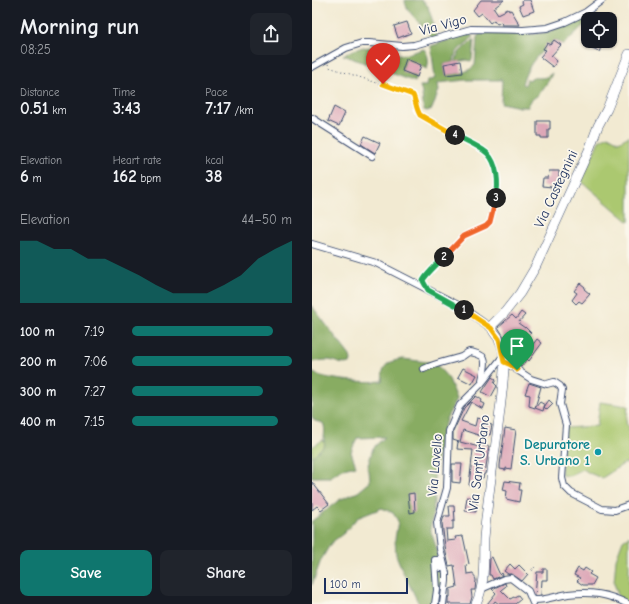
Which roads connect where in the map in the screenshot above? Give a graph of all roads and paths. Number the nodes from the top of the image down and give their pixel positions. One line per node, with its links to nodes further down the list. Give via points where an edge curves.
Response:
1 (602, 0): 3 (street, Via Vigo, via 586,12 547,28 471,29 402,46 362,43 346,48)
2 (629, 54): 9 (street, Via Castegnini, via 536,266 520,293)
3 (326, 60): 4 (street, Via Vigo); 8 (path, via 329,67 413,95 420,115 485,152 494,165 497,192 490,222 464,236 424,277 423,281)
4 (312, 67)
5 (312, 118): 6 (street)
6 (372, 156)
7 (312, 244): 8 (street, via 376,263)
8 (428, 290): 9 (street, via 460,306)
9 (491, 328): 10 (street, Via Sant'Urbano, via 499,339)
10 (504, 358): 12 (street, Via Lavello); 13 (street, via 532,379 547,384 554,382 562,390 560,404 566,425 562,478 564,486 571,493 602,509 615,510); 15 (street, Via Sant'Urbano, via 504,378 484,538)
11 (424, 369): 12 (street, via 468,352 473,353 484,359)
12 (481, 384): 14 (street, Via Lavello, via 460,405 449,431 447,488 437,523)
13 (629, 505)
14 (446, 578): 17 (street, via 439,561 435,560); 18 (street, Via Lavello)
15 (482, 589): 16 (street, via 511,578 528,591); 19 (street, Via Sant'Urbano)
16 (532, 602): 20 (street, via 568,594 593,593 607,595)
17 (435, 604)
18 (443, 604)
19 (476, 604)
20 (628, 604)

